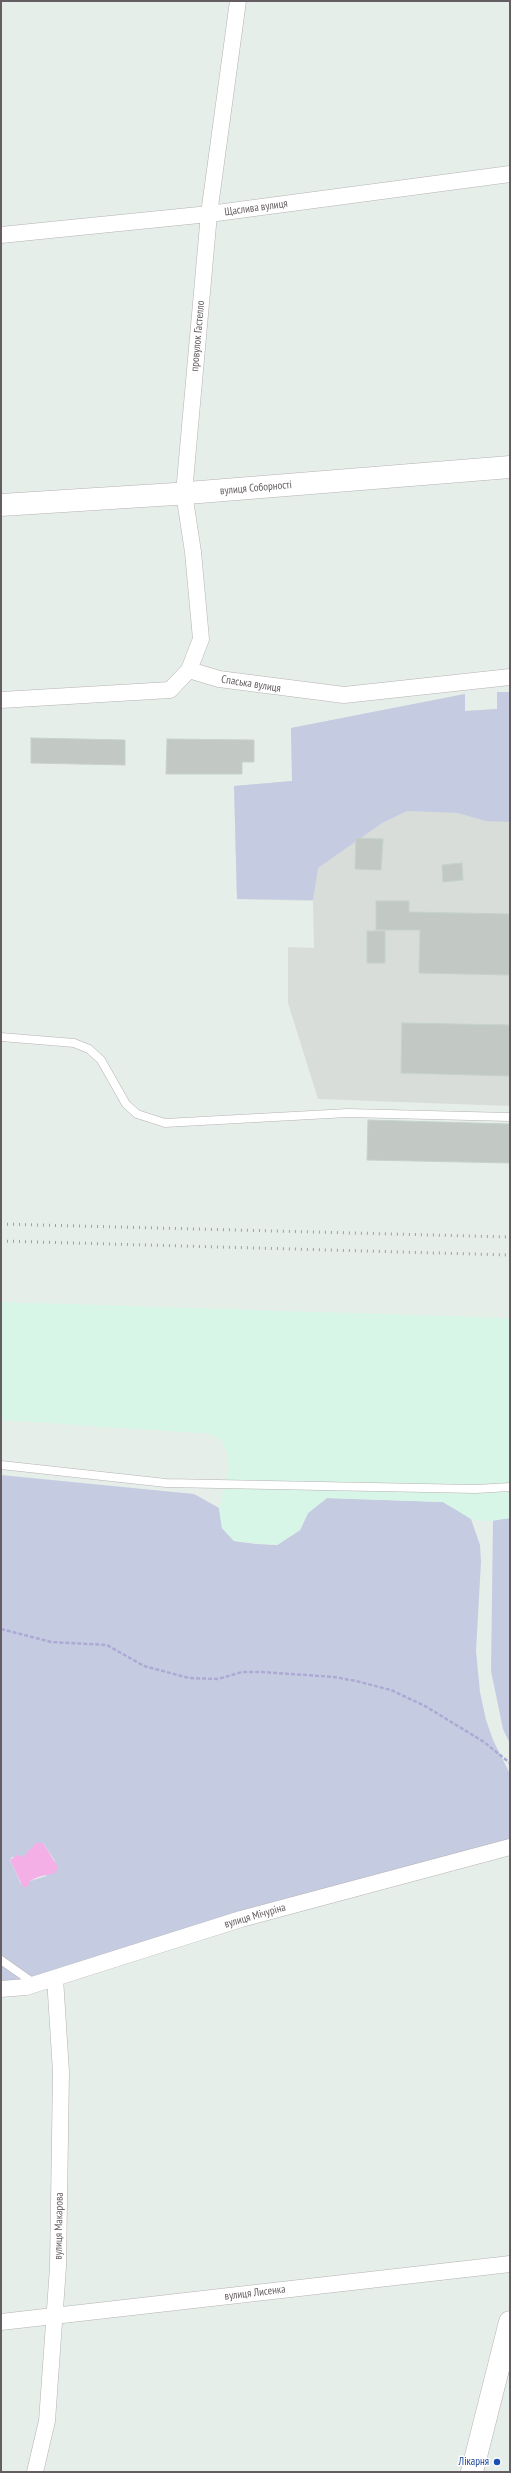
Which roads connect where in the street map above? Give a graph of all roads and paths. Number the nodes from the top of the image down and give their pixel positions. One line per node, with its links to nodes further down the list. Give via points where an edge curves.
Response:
1 (238, 1): 3 (street, провулок Гастелло)
2 (510, 174): 3 (street, Щаслива вулиця)
3 (209, 214): 4 (street, Щаслива вулиця); 6 (street, провулок Гастелло)
4 (1, 235)
5 (510, 467): 6 (street, вулиця Соборності)
6 (184, 493): 7 (street, вулиця Соборності); 8 (street, провулок Гастелло, via 193,552 201,639)
7 (1, 505)
8 (190, 670): 9 (street, Спаська вулиця, via 219,679 344,695); 10 (street, via 170,690)
9 (510, 677)
10 (1, 700)
11 (1, 1037): 12 (lane, via 74,1042 89,1049 101,1060 126,1104 138,1114 165,1123 348,1113)
12 (510, 1117)
13 (1, 1465): 14 (lane, via 166,1483 476,1489)
14 (510, 1487)
15 (1, 1629): 16 (path, via 51,1642 106,1646 144,1666 190,1678 218,1679 242,1672 262,1672 334,1677 391,1690 425,1706 484,1742)
16 (510, 1763)
17 (510, 1847): 19 (street, вулиця Мічуріна, via 241,1919)
18 (1, 1960): 20 (lane)
19 (55, 1978): 20 (street, вулиця Мічуріна); 23 (street, вулиця Макарова, via 61,2072 58,2267)
20 (35, 1984): 21 (street, вулиця Мічуріна)
21 (1, 1990)
22 (510, 2264): 23 (street, вулиця Лисенка)
23 (54, 2317): 24 (street, вулиця Лисенка); 26 (street, вулиця Макарова, via 46,2421)
24 (1, 2322)
25 (510, 2322): 27 (street)
26 (34, 2472)
27 (472, 2472)

